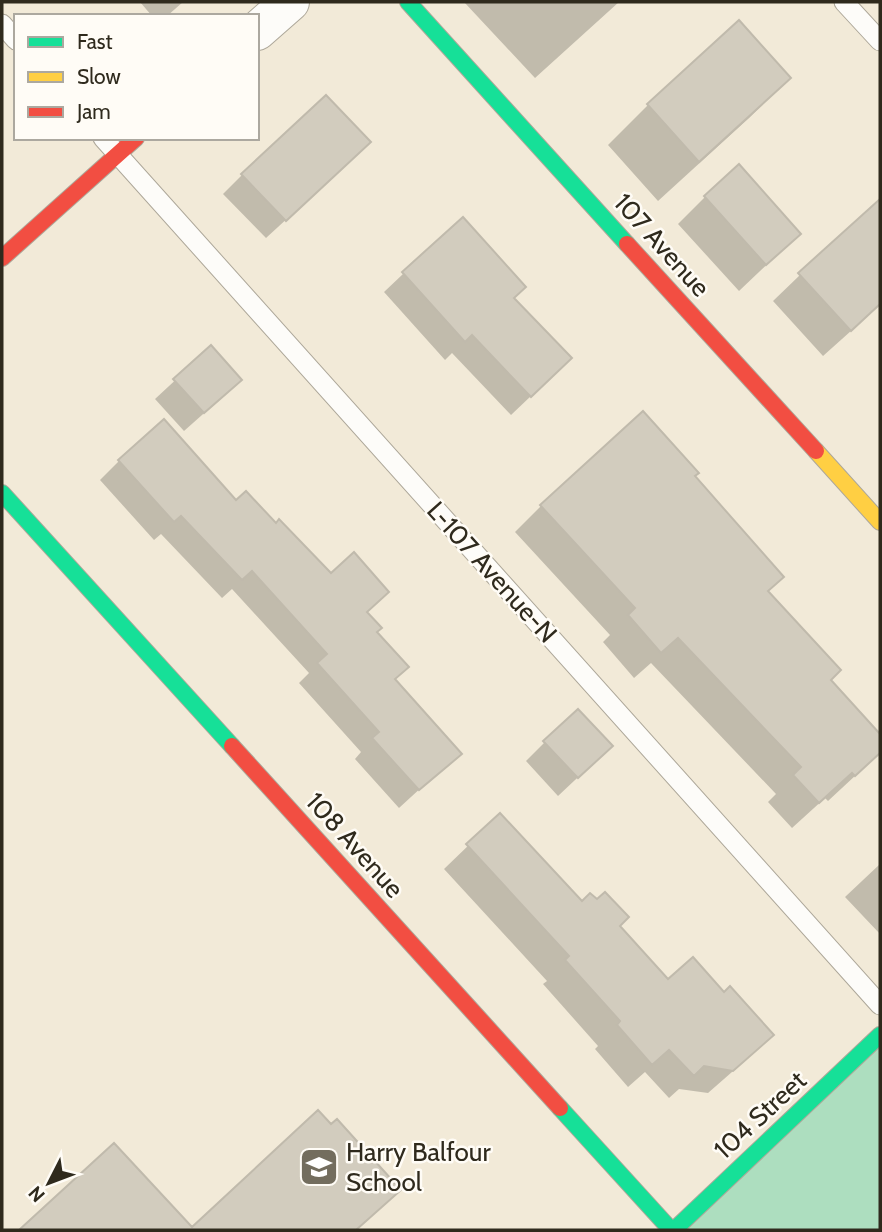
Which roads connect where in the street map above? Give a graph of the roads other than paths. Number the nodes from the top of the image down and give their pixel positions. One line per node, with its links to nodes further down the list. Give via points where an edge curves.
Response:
1 (289, 2): 5 (street)
2 (408, 2): 13 (street, 107 Avenue)
3 (844, 2): 7 (lane)
4 (2, 24): 6 (lane)
5 (259, 28)
6 (14, 38)
7 (880, 41)
8 (105, 140): 10 (lane, L-107 Avenue-N)
9 (134, 140): 10 (street)
10 (118, 155): 11 (street); 14 (lane, L-107 Avenue-N)
11 (2, 258)
12 (2, 493): 16 (street, 108 Avenue)
13 (880, 522)
14 (880, 1005)
15 (880, 1035): 16 (street, 104 Street)
16 (673, 1230)

